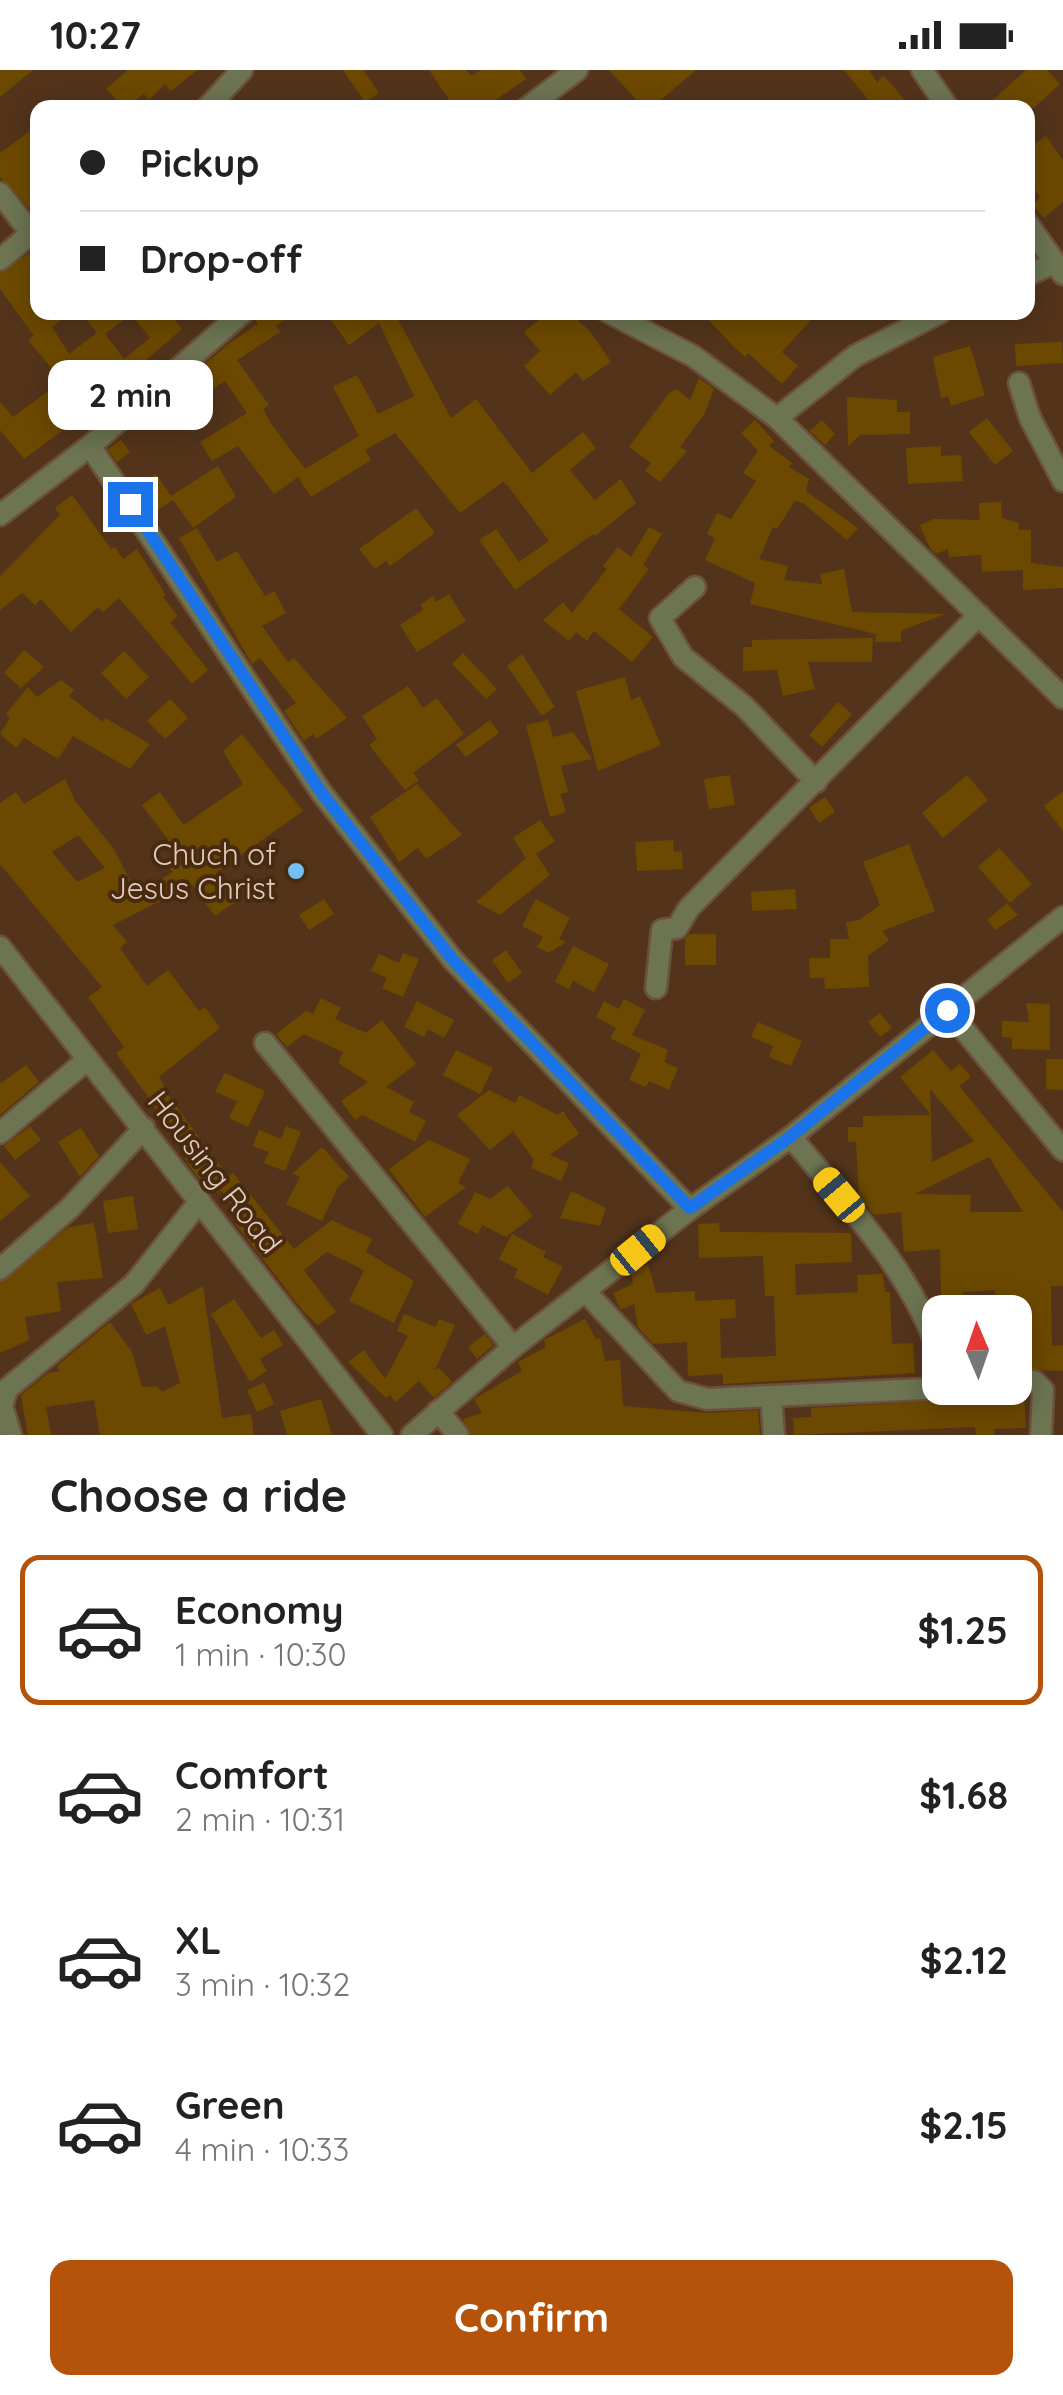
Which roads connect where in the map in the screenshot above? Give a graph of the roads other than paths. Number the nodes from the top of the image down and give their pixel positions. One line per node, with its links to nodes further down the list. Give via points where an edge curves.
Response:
1 (242, 70): 4 (street)
2 (576, 70): 5 (street)
3 (922, 70): 6 (street)
4 (214, 100)
5 (537, 100)
6 (943, 100)
7 (0, 193): 8 (street)
8 (30, 227)
9 (30, 234): 11 (street)
10 (1035, 234): 12 (street)
11 (0, 260)
12 (1058, 268)
13 (234, 320): 18 (street)
14 (623, 320): 17 (street, via 692,356)
15 (925, 320): 17 (street, via 855,356)
16 (1019, 383): 19 (street)
17 (777, 418): 22 (street)
18 (90, 446): 20 (street); 36 (street, via 321,792 453,960)
19 (1063, 481)
20 (0, 515)
21 (695, 587): 24 (street, via 660,618 683,657 744,707)
22 (979, 615): 23 (street); 24 (street)
23 (1063, 698)
24 (816, 782): 27 (street, via 677,928 662,930)
25 (1063, 918): 28 (street)
26 (0, 947): 30 (street, Housing Road)
27 (656, 988)
28 (947, 1010): 33 (street); 34 (street)
29 (265, 1043): 40 (street)
30 (87, 1060): 31 (street, Housing Road); 32 (street)
31 (144, 1128): 35 (street, Housing Road); 37 (street, via 70,1208)
32 (0, 1133)
33 (790, 1137): 36 (street); 39 (street, via 897,1266)
34 (1063, 1150)
35 (200, 1201): 45 (street, via 134,1284 7,1389 2,1406); 46 (street, Housing Road)
36 (690, 1208): 38 (street)
37 (0, 1269)
38 (586, 1292): 40 (street); 43 (street, via 678,1391 707,1399)
39 (922, 1308)
40 (513, 1347): 44 (street)
41 (1032, 1381): 50 (street, via 1043,1390)
42 (922, 1389): 43 (street)
43 (771, 1396): 49 (street)
44 (438, 1411): 47 (street); 48 (street)
45 (11, 1435)
46 (382, 1435)
47 (412, 1435)
48 (458, 1435)
49 (774, 1435)
50 (1041, 1435)

